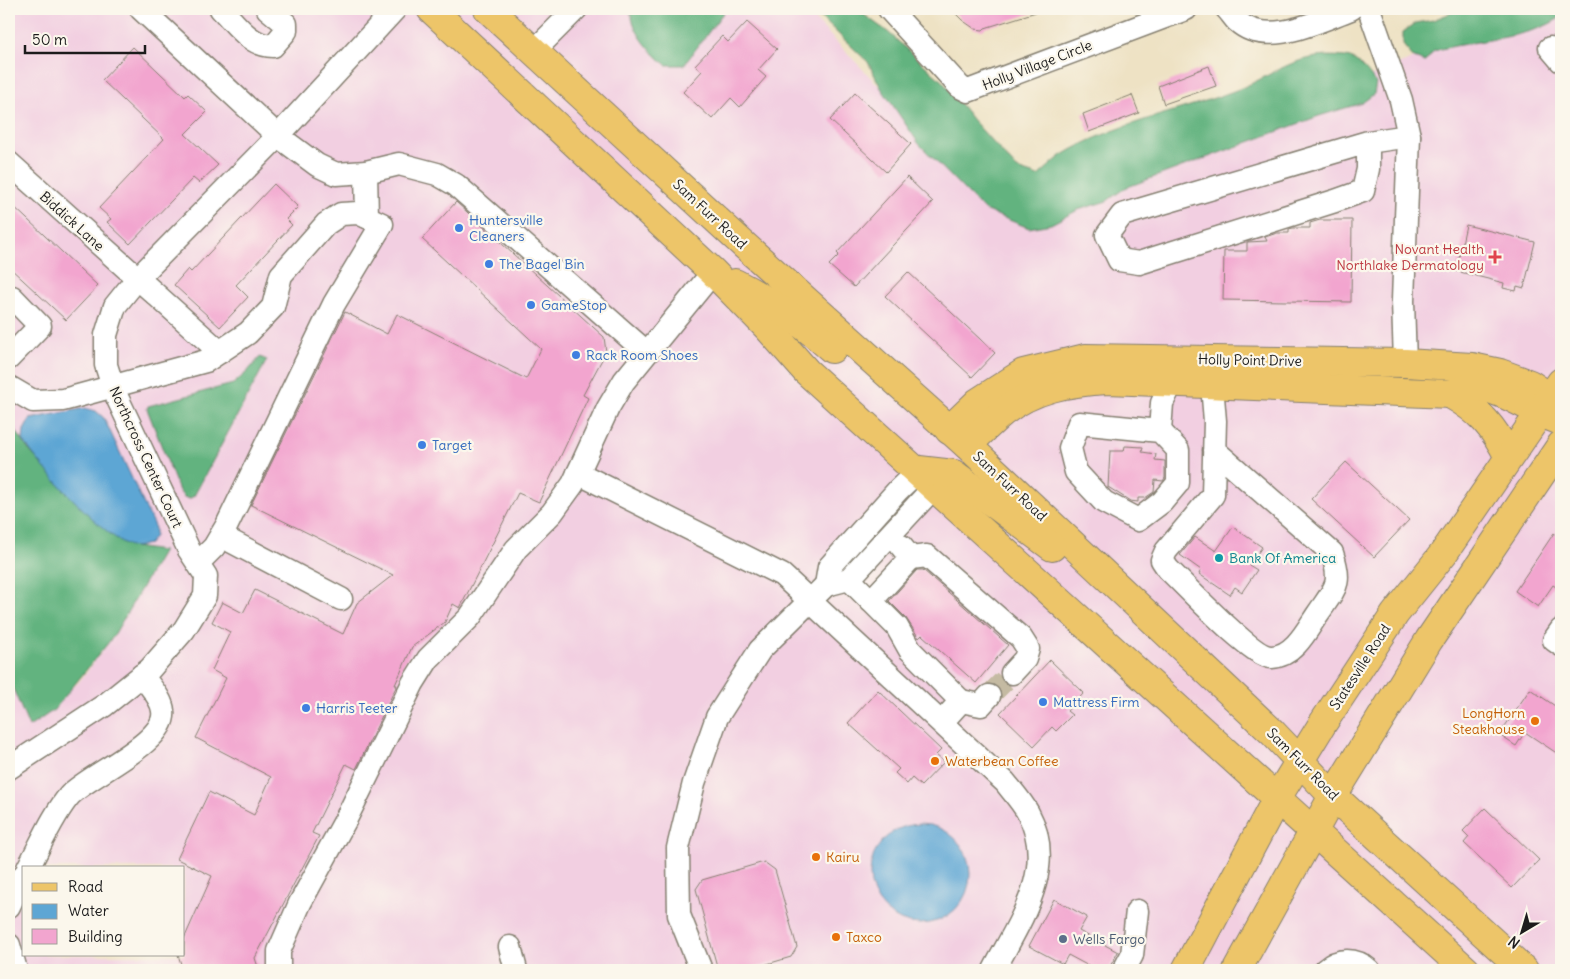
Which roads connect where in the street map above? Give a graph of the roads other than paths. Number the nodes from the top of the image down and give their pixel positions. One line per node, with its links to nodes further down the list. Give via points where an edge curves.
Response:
1 (141, 9): 14 (street)
2 (221, 9): 3 (street, via 252,40 273,46 286,31 286,24)
3 (268, 9)
4 (395, 9): 14 (street, Northcross Center Court)
5 (431, 9): 20 (main road)
6 (488, 9): 13 (main road, Sam Furr Road)
7 (576, 9): 13 (street)
8 (888, 9): 9 (street, Holly Village Circle, via 960,87 968,91)
9 (1186, 9)
10 (1227, 9): 11 (street, via 1237,21 1265,32 1288,30)
11 (1351, 9)
12 (1369, 9): 15 (street, via 1401,100)
13 (534, 51): 34 (main road, Sam Furr Road)
14 (278, 136): 18 (street, via 317,165 336,174); 21 (street, Northcross Center Court)
15 (1408, 136): 16 (street); 26 (street, via 1403,301)
16 (1368, 142): 16 (street, via 1122,215 1107,235 1119,260 1139,262 1363,191 1368,169)
17 (9, 163): 21 (street, Biddick Lane)
18 (366, 172): 19 (street); 24 (street, via 399,164 437,174 456,185)
19 (367, 217): 23 (street, via 358,213 341,214 326,224 281,275 273,307 248,333); 41 (street, via 382,224 334,304)
20 (713, 272): 24 (street); 34 (main road, via 765,299 813,332 926,432 937,437); 39 (main road, via 770,329 806,371)
21 (136, 280): 23 (street, Biddick Lane); 29 (street, Northcross Center Court, via 115,306 106,335 106,365)
22 (9, 300): 25 (street, via 12,297 40,326)
23 (220, 352): 29 (street, via 206,361)
24 (646, 352): 38 (street, via 608,408)
25 (9, 358)
26 (1405, 363): 28 (main road, via 1402,370 1383,375 1317,375); 32 (main road, Holly Point Drive, via 1472,367 1500,373 1530,384); 34 (main road, Holly Point Drive, via 1085,358 1023,373 978,402)
27 (1172, 383): 28 (main road, Holly Point Drive); 33 (street, via 1162,403); 34 (main road, Holly Point Drive, via 1108,380 1072,382 1047,388 1020,400)
28 (1212, 385): 31 (main road, Holly Point Drive); 36 (street)
29 (113, 386): 30 (street, via 63,400 33,401); 43 (street, Northcross Center Court)
30 (9, 387)
31 (1450, 394): 32 (main road, Holly Point Drive, via 1474,387); 37 (main road, via 1468,404 1490,425)
32 (1555, 405): 37 (main road, Statesville Road)
33 (1160, 431): 33 (street, via 1178,450 1178,482 1162,502 1138,520 1104,502 1076,472 1070,448 1079,423)
34 (958, 438): 49 (main road, Sam Furr Road)
35 (1561, 445): 60 (main road, via 1429,640)
36 (1214, 450): 36 (street, via 1213,496 1162,560 1245,642 1270,657 1282,654 1299,642 1337,586 1338,570 1332,553)
37 (1509, 457): 58 (main road, Statesville Road, via 1443,554 1395,614)
38 (578, 473): 45 (street, via 772,569 795,585); 70 (street, via 552,513 516,549 470,617 428,659 413,683 346,819 300,902 279,950)
39 (927, 478): 40 (street); 45 (street, via 898,490 829,567); 49 (main road, via 942,471 960,477); 61 (main road)
40 (891, 534): 42 (street); 44 (street)
41 (221, 536): 43 (street); 46 (street)
42 (911, 558): 47 (street); 52 (street, via 927,556 1021,638 1028,649 1025,659)
43 (198, 563): 54 (street, Northcross Center Court, via 206,576 206,596 184,630)
44 (849, 580): 45 (street); 47 (street)
45 (819, 593): 53 (street); 72 (street, via 756,657 717,718 694,783 678,848 679,915)
46 (341, 599)
47 (871, 601): 51 (street, via 897,627)
48 (1561, 630): 50 (street, via 1554,640)
49 (1167, 635): 58 (main road, Sam Furr Road)
50 (1561, 645)
51 (910, 650): 53 (street); 56 (street)
52 (1012, 673)
53 (890, 674): 57 (street)
54 (142, 676): 59 (street, Northcross Center Court, via 105,705); 63 (street, via 162,703 161,725 137,750 81,785 69,797)
55 (989, 696): 56 (street, via 981,705)
56 (961, 702): 57 (street)
57 (942, 722): 73 (street, via 1006,782 1028,813 1039,842 1039,871 1030,898)
58 (1300, 761): 60 (main road, Sam Furr Road); 61 (main road, Statesville Road)
59 (9, 768)
60 (1333, 796): 62 (main road); 80 (main road, Sam Furr Road)
61 (1277, 798): 62 (main road); 75 (main road, Statesville Road)
62 (1314, 831): 76 (main road); 79 (main road)
63 (29, 866)
64 (22, 879): 65 (street)
65 (9, 906)
66 (1137, 911): 74 (street, via 1132,955)
67 (9, 945): 69 (street)
68 (510, 947): 71 (street)
69 (16, 970)
70 (279, 970)
71 (516, 970)
72 (701, 970)
73 (994, 970)
74 (1124, 970)
75 (1186, 970)
76 (1237, 970)
77 (1325, 970): 78 (street, via 1333,963 1348,960)
78 (1369, 970)
79 (1466, 970)
80 (1524, 970)

